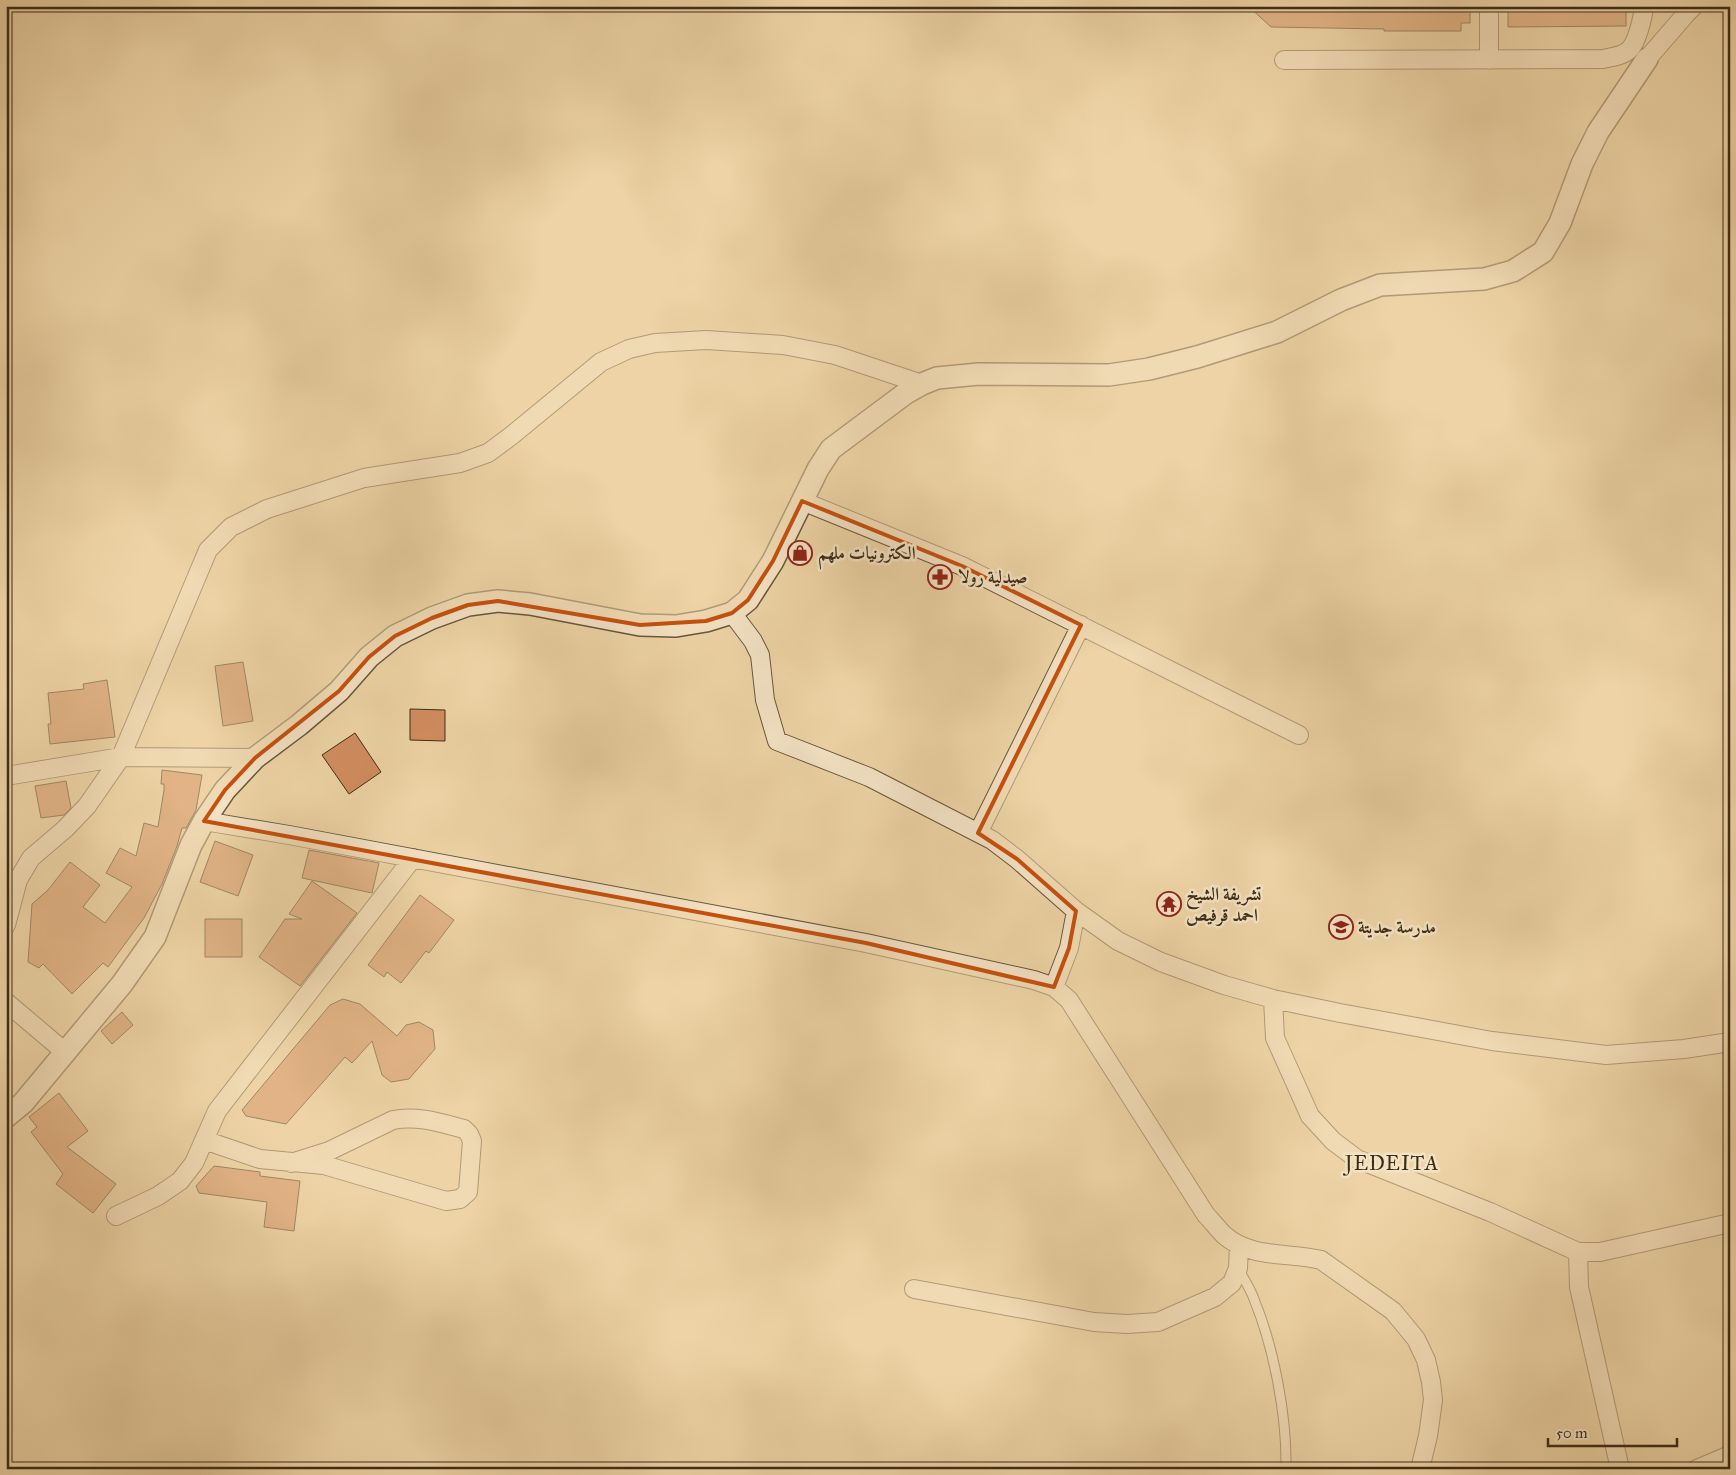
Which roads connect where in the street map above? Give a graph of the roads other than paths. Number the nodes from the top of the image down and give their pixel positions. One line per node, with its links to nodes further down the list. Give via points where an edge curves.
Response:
1 (1489, 6): 6 (street)
2 (1644, 6): 6 (street, via 1642,22 1630,50 1619,56 1603,60)
3 (1694, 6): 4 (street)
4 (1648, 59): 7 (street, via 1598,132 1560,223 1543,252 1513,271 1484,279 1380,285 1341,300 1277,332 1150,369 1109,375 979,374 937,378)
5 (1284, 60): 6 (street)
6 (1489, 60)
7 (922, 384): 8 (street, via 832,449); 12 (street, via 836,355 783,345 706,340 655,343 629,349 601,362 488,453 460,463 364,478 267,509 231,527 208,550)
8 (802, 501): 9 (street, via 773,561 748,600); 10 (street, via 962,566)
9 (732, 613): 13 (street, via 676,626 640,625 530,604 498,601 468,605 395,636 369,656 339,692); 16 (street, via 760,655 765,700 777,741 869,777)
10 (1081, 626): 11 (street); 16 (street)
11 (1299, 735)
12 (121, 757): 13 (street); 14 (street); 19 (street, via 86,806 31,858 18,880)
13 (255, 758): 15 (street, via 225,790)
14 (6, 776)
15 (204, 821): 17 (street); 24 (street, via 191,845 155,937 122,984)
16 (978, 833): 18 (street, via 1017,859)
17 (413, 858): 20 (street, via 866,943); 26 (street, via 217,1111)
18 (1076, 911): 20 (street, via 1069,948); 21 (street, via 1118,941 1161,962)
19 (6, 925)
20 (1054, 987): 30 (street, via 1069,1000 1206,1215 1225,1236)
21 (1273, 999): 23 (street, via 1492,1041 1606,1055); 31 (street, via 1275,1038 1310,1116 1333,1141 1358,1159 1490,1212)
22 (6, 1002): 24 (street)
23 (1730, 1042)
24 (64, 1052): 25 (street, via 23,1103)
25 (6, 1117)
26 (204, 1140): 27 (street, via 260,1159); 28 (street, via 194,1163 180,1180 158,1196)
27 (291, 1163): 27 (street, via 324,1165 446,1201 460,1200 468,1192 472,1141 464,1129 405,1118 393,1120 329,1151)
28 (116, 1216)
29 (1730, 1223): 31 (street, via 1600,1252)
30 (1239, 1245): 32 (street); 36 (street, via 1264,1253 1321,1260 1392,1311 1416,1340 1426,1360 1433,1400)
31 (1578, 1252): 37 (street, via 1579,1287)
32 (1238, 1268): 33 (street, via 1232,1283 1215,1297 1158,1322 1094,1322); 35 (lane, via 1254,1299 1272,1356 1283,1414)
33 (914, 1289)
34 (1730, 1455): 38 (street)
35 (1286, 1469)
36 (1420, 1469)
37 (1620, 1469)
38 (1697, 1469)

